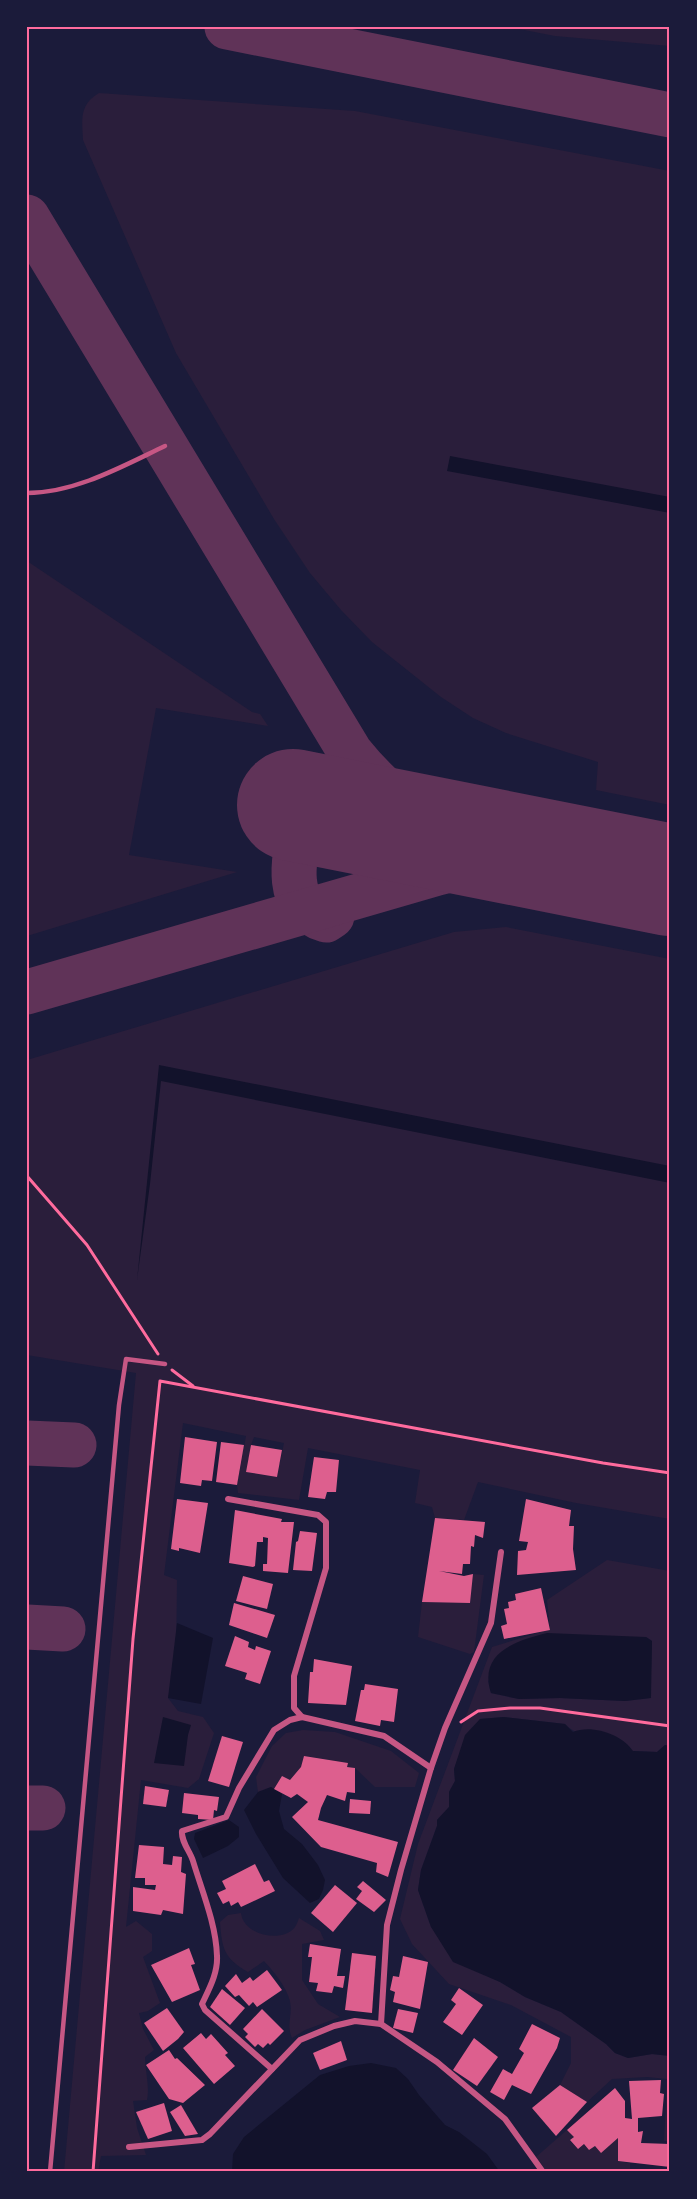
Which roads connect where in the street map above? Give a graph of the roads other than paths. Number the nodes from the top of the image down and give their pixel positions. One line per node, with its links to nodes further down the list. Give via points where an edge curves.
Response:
1 (165, 446): 2 (lane, via 67,487)
2 (27, 493)
3 (165, 1364): 11 (lane, via 126,1359 119,1405)
4 (228, 1499): 6 (street, via 318,1515 326,1522 326,1568 294,1676 294,1708)
5 (501, 1552): 7 (street, via 491,1623)
6 (302, 1717): 7 (street, via 384,1736); 9 (street, via 274,1730 226,1817 182,1832 181,1838 191,1854 211,1918 218,1957 213,1981 202,2004)
7 (431, 1768): 8 (street, via 387,1925)
8 (381, 2024): 9 (street, via 355,2021 300,2040); 12 (street, via 437,2062 505,2119)
9 (272, 2069): 10 (street, via 202,2140)
10 (129, 2147)
11 (50, 2172)
12 (543, 2172)

